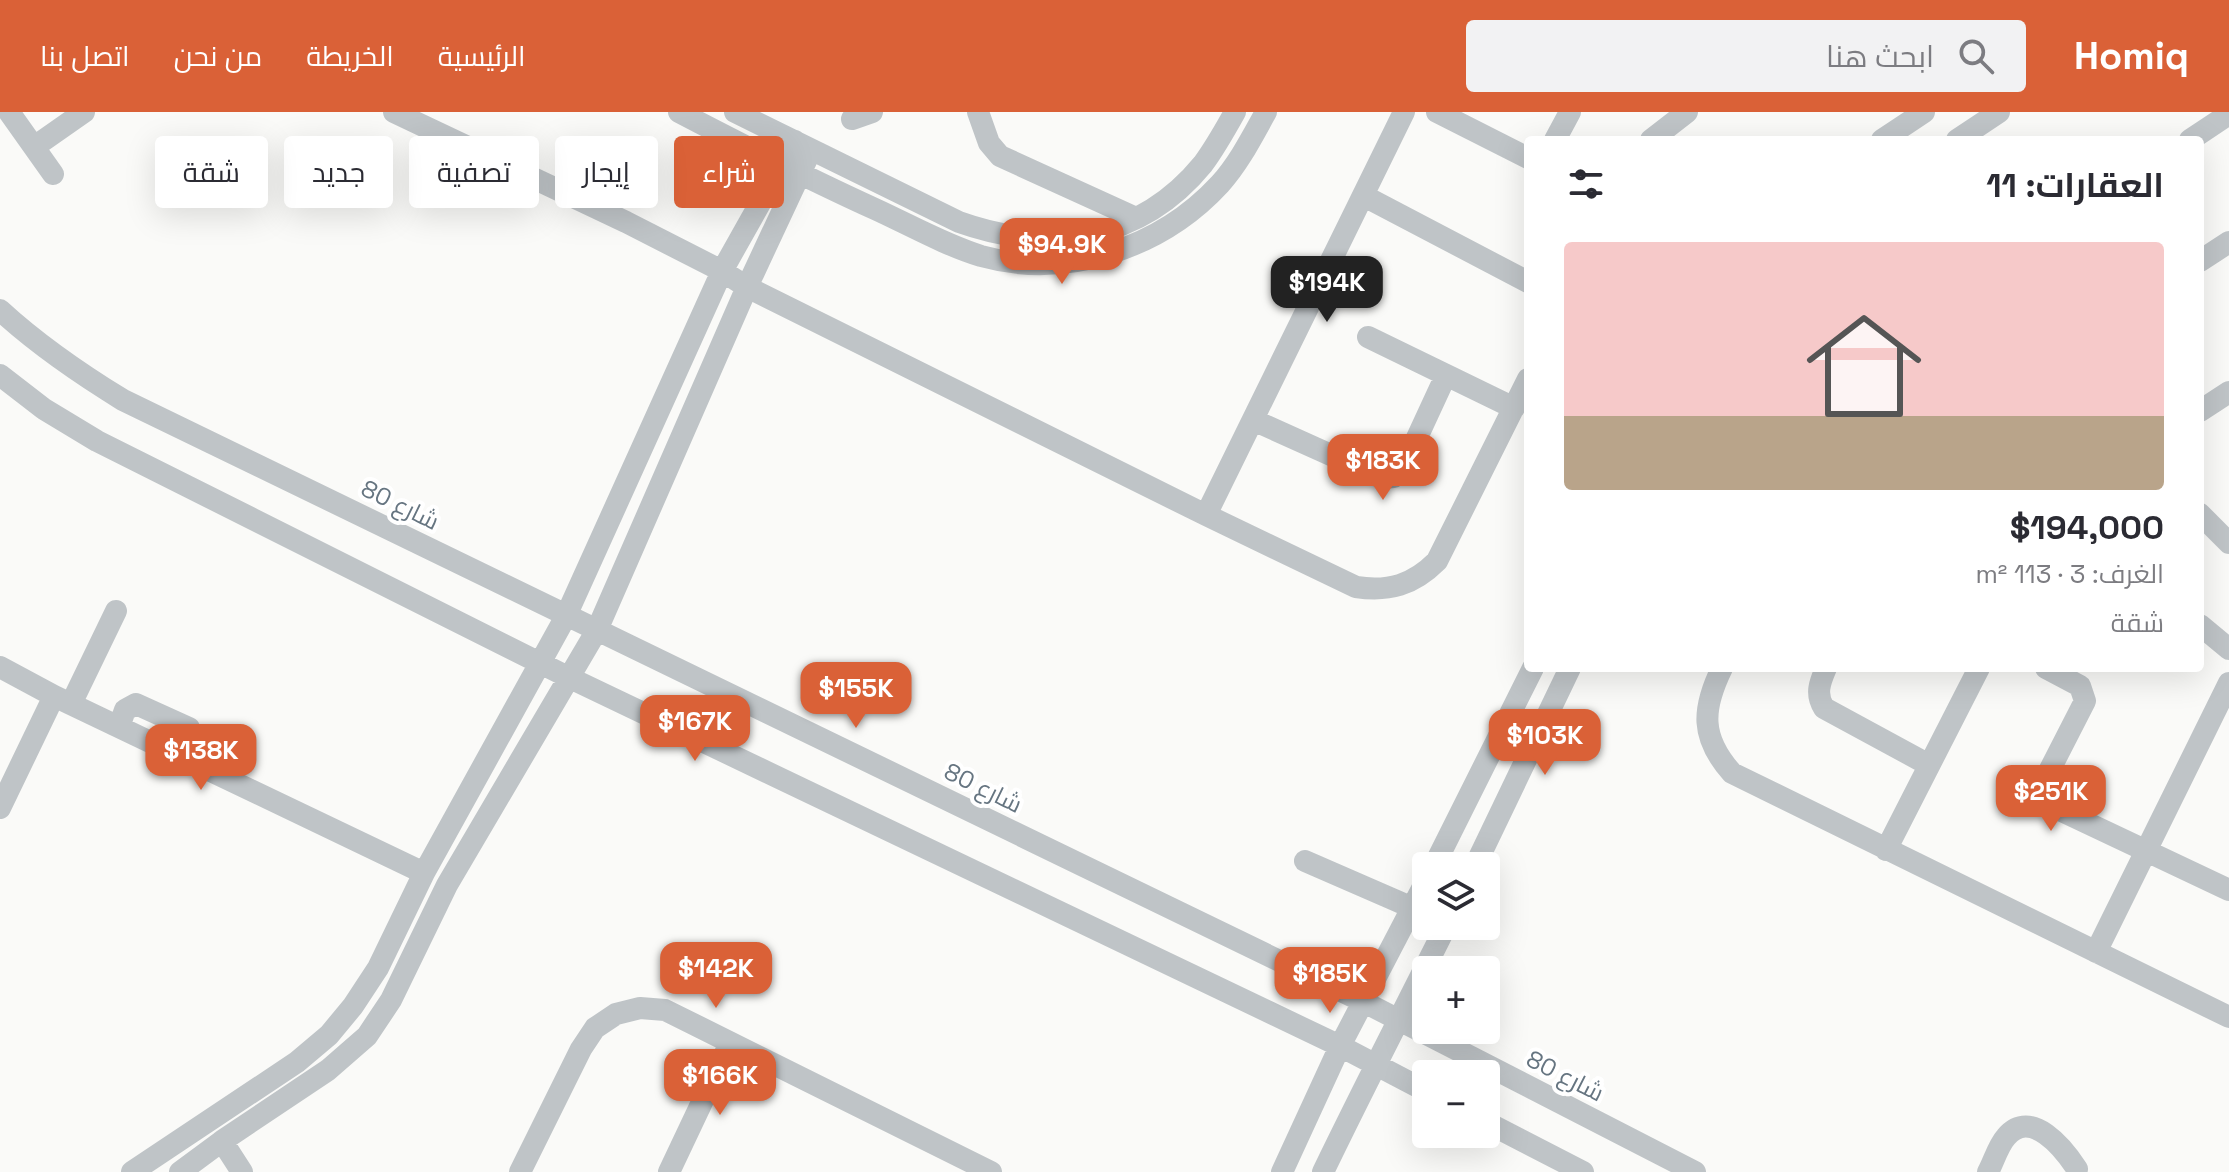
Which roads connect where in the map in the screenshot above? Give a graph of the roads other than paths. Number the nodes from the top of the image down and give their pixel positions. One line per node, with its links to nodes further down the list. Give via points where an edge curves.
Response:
1 (9, 112): 22 (street)
2 (84, 112): 22 (street)
3 (394, 112): 30 (street)
4 (679, 112): 24 (street)
5 (735, 112): 21 (street)
6 (978, 112): 27 (street, via 989,143 1000,156)
7 (1235, 112): 27 (street, via 1186,182)
8 (1266, 112): 24 (street, via 1243,153 1195,208 1125,249 1082,261 1038,264 980,255)
9 (1404, 112): 26 (street)
10 (1437, 112): 23 (street)
11 (1570, 112): 16 (street)
12 (1687, 112): 17 (street)
13 (1924, 112): 18 (street)
14 (1999, 112): 19 (street)
15 (2229, 114): 20 (street)
16 (1557, 136)
17 (1656, 136)
18 (1888, 136)
19 (1963, 136)
20 (2196, 136)
21 (803, 146): 24 (street); 27 (street, via 990,233 1054,240 1086,236)
22 (34, 147): 25 (street)
23 (1524, 156)
24 (791, 170): 30 (street); 32 (street)
25 (53, 174)
26 (1364, 196): 31 (street); 41 (street)
27 (1136, 218)
28 (2229, 242): 29 (street)
29 (2204, 258)
30 (722, 271): 32 (street); 46 (street)
31 (1524, 280)
32 (747, 287): 42 (street); 48 (street)
33 (0, 310): 46 (street, شارع 80, via 75,371 123,400)
34 (1368, 337): 36 (street)
35 (0, 375): 50 (street, via 97,441)
36 (1446, 375): 39 (street); 41 (street, via 1403,468 1389,479)
37 (1524, 387): 39 (street)
38 (2229, 392): 40 (street)
39 (1514, 408): 42 (street, via 1446,546 1437,561 1409,583 1356,587)
40 (2204, 408)
41 (1253, 420): 42 (street)
42 (1206, 515)
43 (2204, 518): 44 (street)
44 (2229, 543)
45 (116, 611): 60 (street)
46 (566, 616): 48 (street, شارع 80); 50 (street)
47 (2204, 628): 49 (street)
48 (597, 630): 58 (street); 74 (street, شارع 80)
49 (2229, 649)
50 (543, 662): 58 (street); 68 (street)
51 (0, 667): 60 (street)
52 (1531, 672): 65 (street)
53 (1568, 672): 66 (street)
54 (1720, 672): 63 (street, via 1706,716 1721,761 1732,773)
55 (1824, 672): 61 (street, via 1818,688 1824,708)
56 (1977, 672): 61 (street)
57 (2054, 672): 64 (street, via 2080,686 2085,701 2042,785 2045,803)
58 (570, 678): 78 (street); 82 (street, via 447,885 391,1000 367,1036 328,1070)
59 (2229, 683): 64 (street)
60 (63, 700): 62 (street); 68 (street)
61 (1929, 765): 63 (street)
62 (0, 808)
63 (1886, 850): 73 (street)
64 (2145, 850): 69 (street); 73 (street)
65 (1441, 852)
66 (1482, 852)
67 (1305, 861): 70 (street)
68 (424, 873): 86 (street, via 378,968 329,1035)
69 (2229, 890)
70 (1412, 908)
71 (1412, 910): 74 (street)
72 (1439, 940): 76 (street)
73 (2096, 952): 75 (street)
74 (1362, 1001): 76 (street, شارع 80); 78 (street)
75 (2229, 1017)
76 (1399, 1020): 79 (street); 93 (street, شارع 80)
77 (730, 1043): 84 (street); 85 (street); 89 (street, via 665,1010 640,1008 616,1014 595,1028 581,1049)
78 (1340, 1046): 79 (street); 90 (street)
79 (1374, 1064): 80 (street); 91 (street)
80 (1412, 1084)
81 (1500, 1129): 92 (street)
82 (222, 1141): 87 (street); 88 (street)
83 (2077, 1169): 94 (street, via 2064,1148 2031,1127 2017,1128 2006,1137)
84 (671, 1171)
85 (985, 1171)
86 (132, 1172)
87 (180, 1172)
88 (242, 1172)
89 (520, 1172)
90 (1282, 1172)
91 (1323, 1172)
92 (1583, 1172)
93 (1695, 1172)
94 (1988, 1172)

